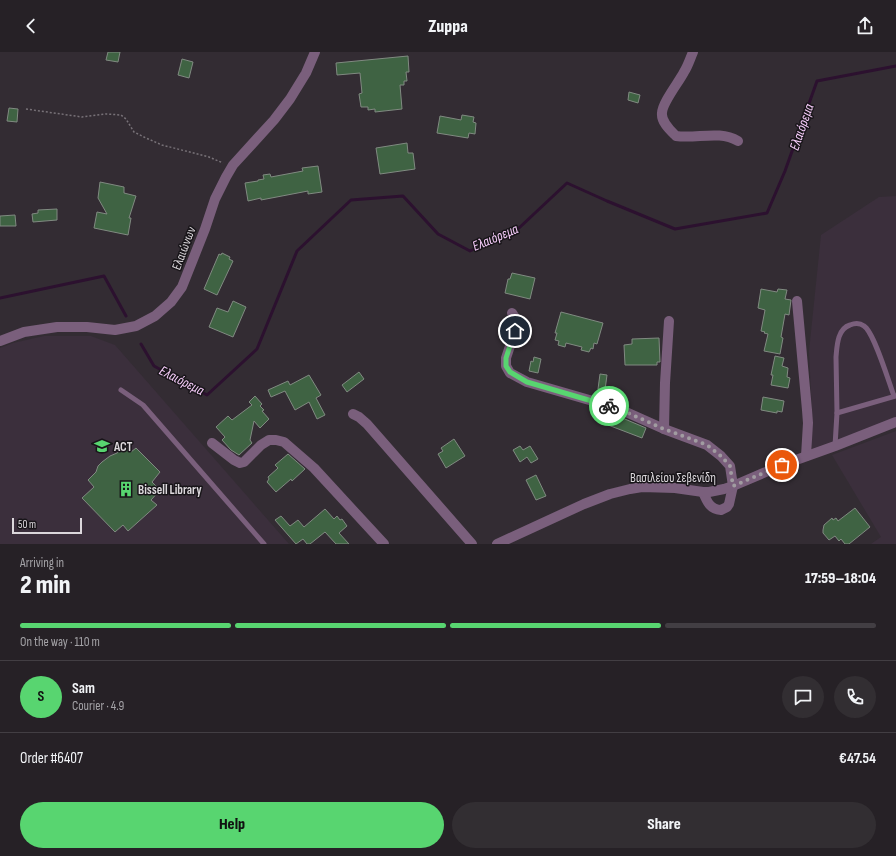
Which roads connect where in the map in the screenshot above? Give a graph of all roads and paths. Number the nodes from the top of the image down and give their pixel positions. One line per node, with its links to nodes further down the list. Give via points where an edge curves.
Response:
1 (315, 52): 5 (street, Ελαιώνων, via 290,99)
2 (693, 52): 4 (street, via 685,72 664,105 664,121 676,136 712,135 731,137)
3 (26, 109): 5 (path, via 82,117 121,115 134,132 146,138 162,145 209,157)
4 (738, 141)
5 (232, 168): 9 (street, Ελαιώνων, via 215,199 182,288 155,316 136,326 115,330 57,327 24,332)
6 (798, 301): 18 (street, via 808,423)
7 (512, 313): 15 (street, via 516,321 515,331 506,358 506,366 510,372 527,382 617,408)
8 (669, 321): 15 (street)
9 (0, 341)
10 (121, 390): 21 (lane, via 143,405)
11 (895, 396): 12 (lane); 12 (lane, via 869,330 859,324 850,325 844,328 838,342)
12 (837, 413): 17 (lane)
13 (353, 414): 23 (street, via 366,424)
14 (896, 422): 17 (street, Βασιλείου Σεβενίδη)
15 (664, 429): 19 (street, via 707,445 721,456 730,466)
16 (212, 443): 22 (street, via 240,463 269,440 284,442 314,468)
17 (835, 446): 18 (street, Βασιλείου Σεβενίδη)
18 (806, 456): 19 (street, Βασιλείου Σεβενίδη)
19 (733, 486): 20 (street, Βασιλείου Σεβενίδη); 20 (street, via 729,504 721,510 710,506)
20 (703, 492): 24 (street, Βασιλείου Σεβενίδη, via 662,487 618,491)
21 (264, 544)
22 (384, 544)
23 (472, 544)
24 (497, 544)

